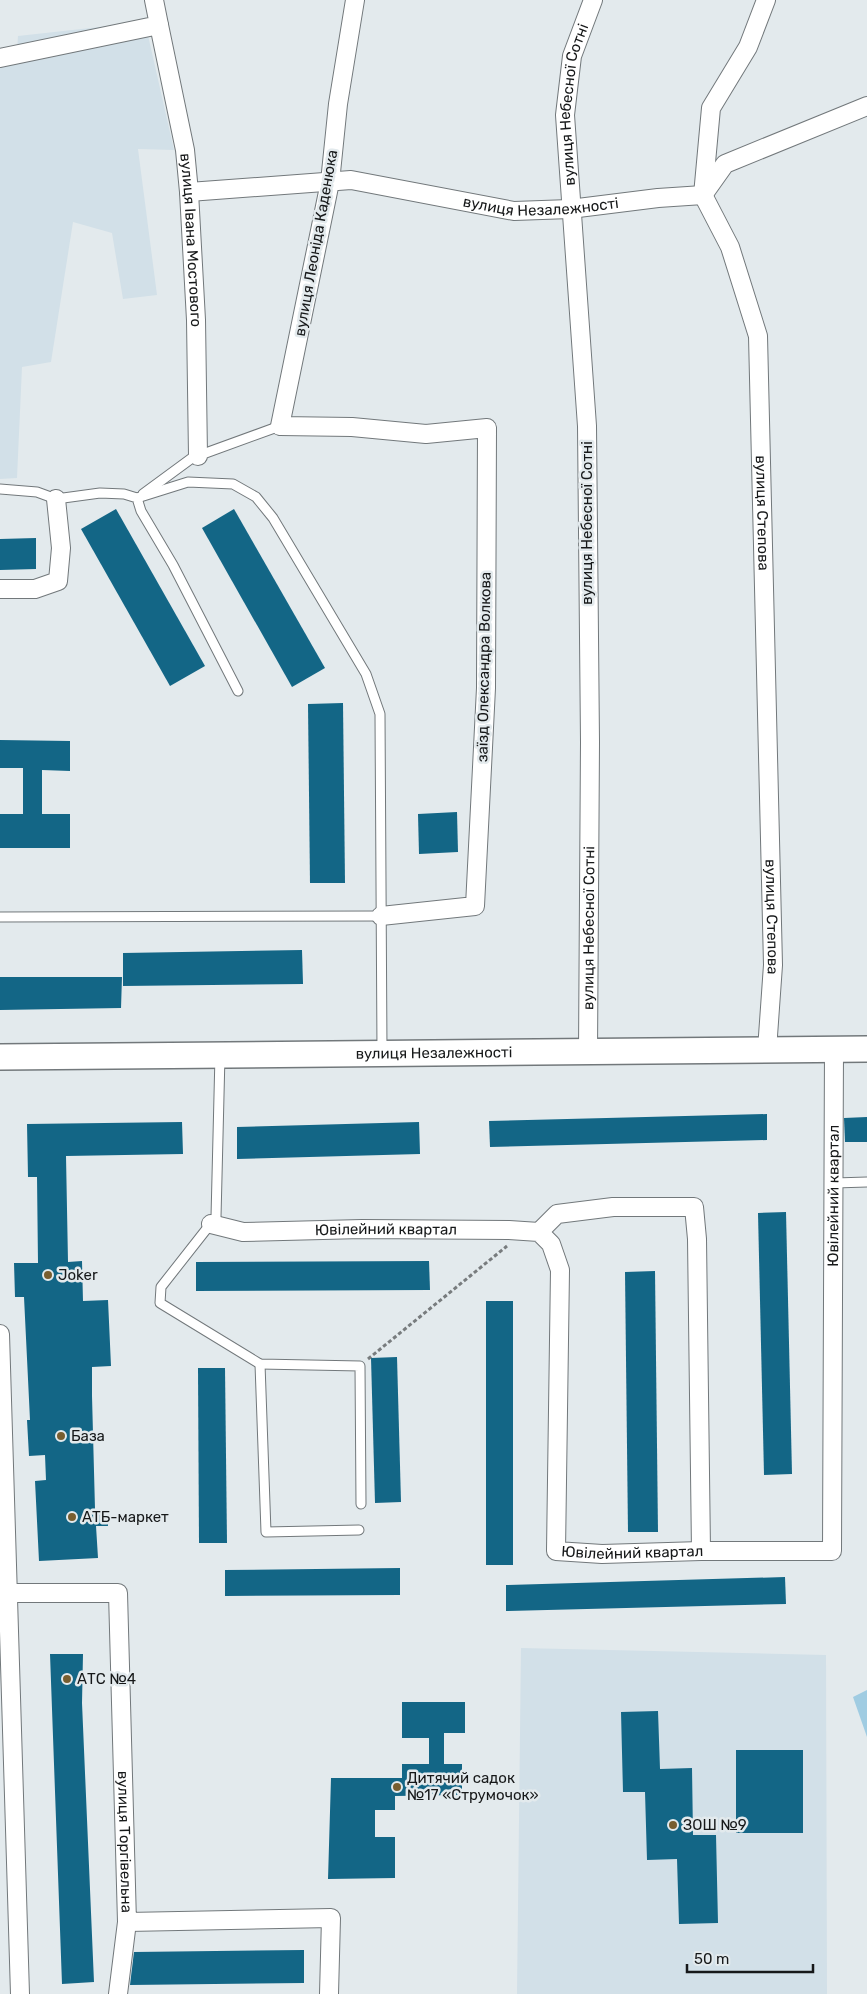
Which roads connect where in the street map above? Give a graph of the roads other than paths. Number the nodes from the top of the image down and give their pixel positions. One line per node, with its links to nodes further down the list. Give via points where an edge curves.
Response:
1 (154, 0): 5 (street, вулиця Івана Мостового)
2 (355, 0): 8 (street, вулиця Леоніда Каденюка, via 338,104)
3 (593, 0): 11 (street, вулиця Небесної Сотні, via 572,56 565,115)
4 (766, 0): 10 (street, via 748,47 711,108)
5 (159, 25): 6 (street); 9 (street, вулиця Івана Мостового, via 185,150)
6 (0, 58)
7 (867, 106): 10 (street, via 725,164)
8 (330, 182): 9 (street, вулиця Незалежності); 11 (street, вулиця Незалежності, via 351,180 514,211); 12 (street, вулиця Леоніда Каденюка)
9 (189, 192): 13 (street, вулиця Івана Мостового, via 196,320)
10 (703, 196): 11 (street, вулиця Незалежності); 23 (street, вулиця Степова, via 730,247 758,336 773,965)
11 (570, 209): 24 (street, вулиця Небесної Сотні, via 587,426)
12 (280, 426): 13 (lane); 19 (street, заїзд Олександра Волкова, via 426,434 487,428 486,688 475,906)
13 (198, 456): 15 (lane)
14 (0, 490): 16 (lane, via 37,492)
15 (137, 498): 16 (lane, via 100,493); 18 (lane); 19 (lane, via 188,482 234,484 256,497 273,518 366,674 380,714)
16 (56, 499): 17 (street, via 62,548 58,581 35,589)
17 (0, 589)
18 (238, 691)
19 (381, 916): 20 (lane); 25 (lane)
20 (0, 917)
21 (834, 1049): 22 (main road, вулиця Незалежності); 23 (main road, вулиця Незалежності); 29 (street, Ювілейний квартал)
22 (867, 1049)
23 (768, 1050): 24 (main road, вулиця Незалежності)
24 (588, 1052): 25 (main road, вулиця Незалежності)
25 (382, 1054): 26 (main road, вулиця Незалежності)
26 (220, 1055): 27 (main road, вулиця Незалежності); 30 (lane, via 216,1217)
27 (0, 1057)
28 (867, 1182): 29 (lane)
29 (835, 1183): 36 (street, Ювілейний квартал, via 832,1551)
30 (211, 1224): 31 (street, Ювілейний квартал, via 243,1232 362,1229); 33 (lane, via 161,1287 160,1302)
31 (531, 1232): 36 (street, Ювілейний квартал, via 550,1244 560,1270 556,1551 602,1554); 36 (street, via 558,1214 613,1207 694,1206)
32 (0, 1334): 37 (street)
33 (260, 1364): 34 (lane, via 360,1366); 35 (lane, via 266,1532)
34 (361, 1504)
35 (359, 1530)
36 (701, 1551)
37 (8, 1593): 38 (street, вулиця Торгівельна, via 118,1593); 39 (street)
38 (127, 1922): 40 (street); 41 (street, вулиця Торгівельна, via 331,1918)
39 (20, 1994)
40 (118, 1994)
41 (329, 1994)

